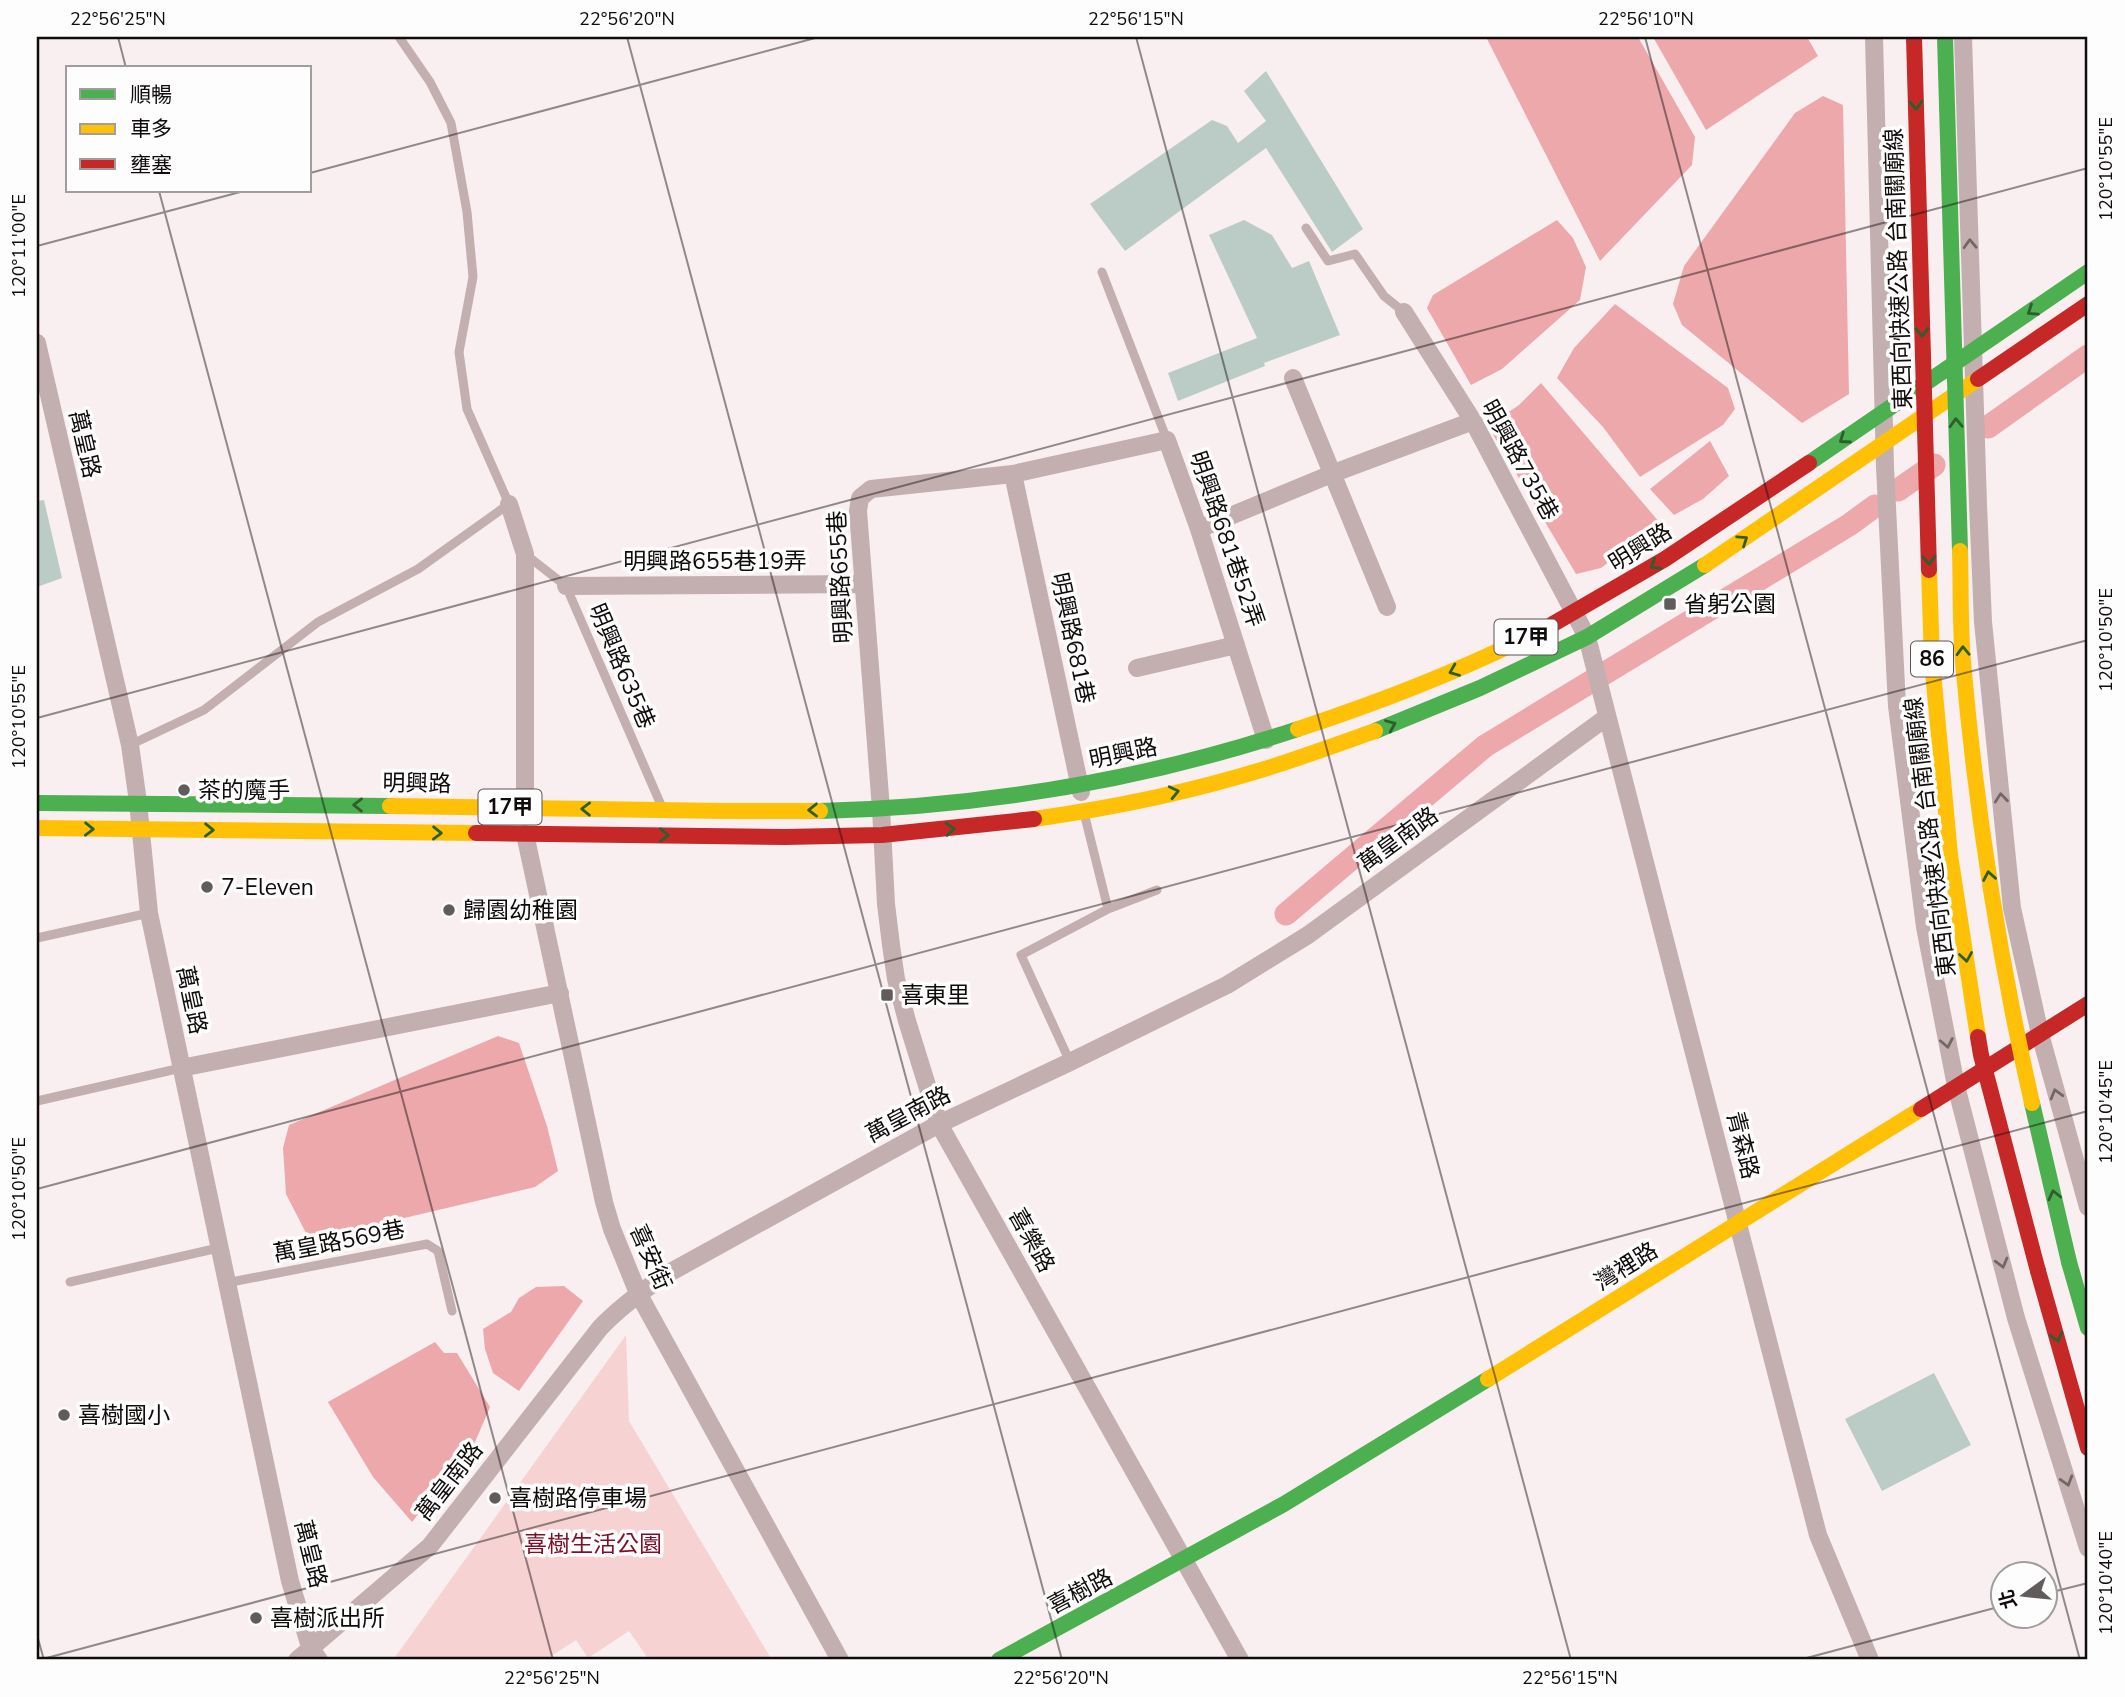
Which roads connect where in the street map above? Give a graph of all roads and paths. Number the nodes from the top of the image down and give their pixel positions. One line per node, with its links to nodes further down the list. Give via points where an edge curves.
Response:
1 (399, 37): 21 (lane, via 451,123 473,277 459,352 467,409)
2 (1874, 37): 15 (street)
3 (1914, 37): 65 (main road, 東西向快速公路 台南關廟線 / 86, one-way to 65, bridge, via 1932,661 1949,841 1981,1055)
4 (1945, 37): 64 (main road, 86, one-way to 4, bridge, via 2021,1055 1983,843 1963,660)
5 (1963, 37): 12 (street, one-way to 5)
6 (1306, 228): 10 (lane, via 1328,261 1355,254 1384,296)
7 (1102, 272): 17 (lane)
8 (2088, 272): 12 (main road, 明興路 / 17甲, one-way to 12)
9 (2088, 304): 14 (main road, 17甲)
10 (1404, 312): 16 (street, 明興路735巷)
11 (37, 343): 33 (street, 萬皇路)
12 (1973, 351): 14 (street); 15 (main road, 明興路 / 17甲)
13 (1293, 377): 19 (street)
14 (1975, 380): 18 (main road, 17甲); 51 (street, one-way to 14, via 2012,908 1986,649)
15 (1883, 412): 18 (street); 27 (main road, 明興路 / 17甲, one-way to 27, via 1706,533)
16 (1473, 421): 19 (street); 27 (street, 明興路735巷)
17 (1167, 440): 20 (street, 明興路681巷52弄); 22 (street, 明興路681巷52弄)
18 (1884, 444): 28 (main road, 17甲, one-way to 18, via 1727,551); 54 (street, one-way to 54, via 1897,706 1925,927)
19 (1334, 473): 22 (street); 26 (street)
20 (1013, 474): 24 (street, 明興路655巷, via 871,489 860,498 858,511); 34 (street, 明興路681巷)
21 (509, 504): 23 (street); 33 (lane, via 418,569 318,622 204,710)
22 (1199, 529): 29 (street, 明興路681巷52弄)
23 (525, 554): 25 (lane, 明興路635巷); 37 (street)
24 (863, 584): 25 (street, 明興路655巷19弄); 38 (street, 明興路655巷)
25 (566, 586): 39 (lane, 明興路635巷)
26 (1387, 607)
27 (1575, 613): 28 (street, 明興路735巷); 32 (main road, 明興路 / 17甲, one-way to 32, via 1471,664)
28 (1587, 638): 31 (street, 青森路); 40 (main road, 17甲, one-way to 28, via 1272,767 1376,732)
29 (1236, 645): 30 (street, 明興路681巷52弄); 32 (street, 明興路681巷52弄)
30 (1137, 668)
31 (1607, 716): 52 (street, 萬皇南路, via 1308,934 1227,985); 58 (street, 青森路)
32 (1266, 740): 34 (main road, 明興路 / 17甲)
33 (130, 745): 35 (street, 萬皇路)
34 (1079, 785): 38 (main road, 明興路 / 17甲); 40 (street, 明興路681巷)
35 (138, 802): 36 (main road, 明興路 / 17甲); 37 (main road, 明興路 / 17甲, one-way to 35); 42 (street, 萬皇路)
36 (37, 803)
37 (525, 808): 39 (main road, 明興路 / 17甲, one-way to 37)
38 (881, 809): 39 (main road, 明興路 / 17甲, one-way to 39); 44 (street, 喜樂路)
39 (663, 810)
40 (1084, 812): 44 (main road, 17甲, one-way to 40); 46 (lane)
41 (37, 828): 42 (main road, 17甲, one-way to 42)
42 (141, 830): 43 (main road, 17甲, one-way to 43); 47 (street, 萬皇路)
43 (525, 834): 44 (main road, 17甲, one-way to 44); 49 (street, 喜安街)
44 (882, 835): 56 (street, 喜樂路, via 896,979)
45 (1157, 890): 46 (lane)
46 (1108, 909): 52 (lane, via 1021,956)
47 (149, 913): 48 (lane); 53 (street, 萬皇路)
48 (37, 938)
49 (560, 993): 53 (street); 62 (street, 喜安街, via 604,1202)
50 (2088, 1004): 51 (main road, 灣裡路)
51 (2040, 1034): 54 (main road, 灣裡路); 57 (street, one-way to 51)
52 (1070, 1062): 56 (street, 萬皇南路)
53 (181, 1068): 55 (lane); 59 (street, 萬皇路)
54 (1955, 1086): 58 (main road, 灣裡路); 66 (street, one-way to 66, via 2016,1318)
55 (37, 1101)
56 (939, 1124): 62 (street, 萬皇南路); 67 (street, 喜樂路)
57 (2088, 1207)
58 (1738, 1223): 67 (main road, 灣裡路, via 1284,1504); 73 (street, 青森路, via 1818,1535)
59 (218, 1248): 60 (lane); 61 (street, 萬皇路)
60 (70, 1282)
61 (226, 1283): 63 (lane, 萬皇路569巷, via 427,1244 439,1251); 68 (street, 萬皇路, via 290,1581)
62 (638, 1293): 68 (street, 萬皇南路, via 600,1328 430,1546); 70 (street, 喜安街)
63 (452, 1311)
64 (2088, 1328)
65 (2088, 1448)
66 (2088, 1548)
67 (1183, 1561): 71 (main road, 喜樹路); 72 (street, 喜樂路)
68 (315, 1654): 69 (street)
69 (297, 1660)
70 (840, 1660)
71 (999, 1660)
72 (1240, 1660)
73 (1870, 1660)

